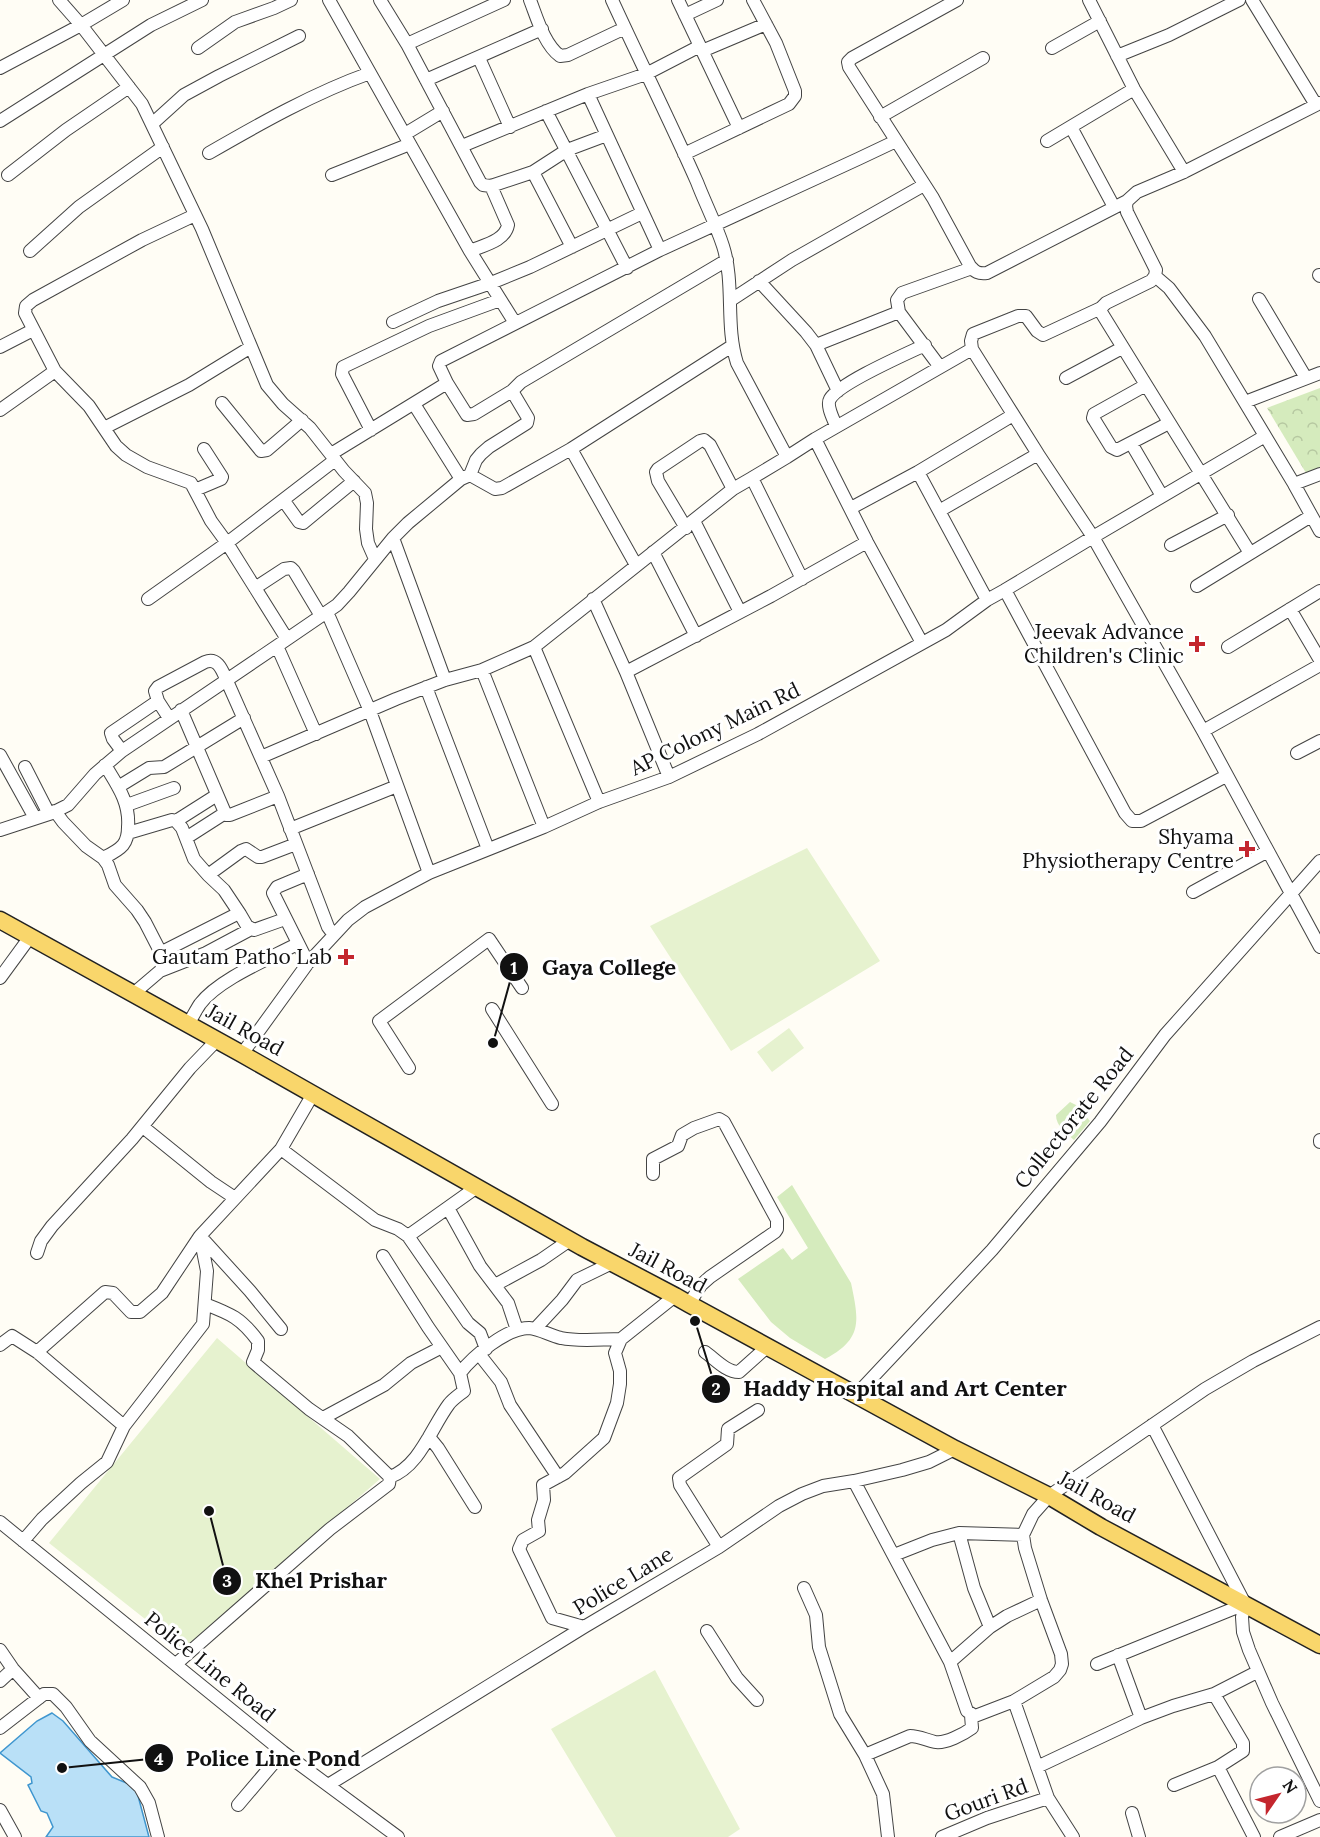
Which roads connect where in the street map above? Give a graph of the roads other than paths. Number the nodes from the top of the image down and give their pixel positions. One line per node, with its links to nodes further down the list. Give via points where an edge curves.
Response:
1 (59, 0): 20 (street)
2 (123, 0): 20 (street)
3 (202, 0): 28 (street, via 151,25)
4 (291, 0): 25 (street, via 235,22)
5 (329, 0): 33 (street)
6 (380, 0): 24 (street)
7 (504, 0): 24 (street)
8 (530, 0): 22 (street)
9 (612, 0): 21 (street)
10 (678, 0): 17 (street)
11 (717, 0): 17 (street)
12 (753, 0): 19 (street)
13 (957, 0): 42 (street, via 848,62)
14 (1089, 0): 18 (street)
15 (1239, 0): 29 (street)
16 (1252, 0): 39 (street)
17 (685, 15): 27 (street)
18 (1100, 21): 26 (street); 29 (street)
19 (766, 24): 27 (street); 47 (street, via 795,96 789,104)
20 (81, 25): 28 (street); 32 (street)
21 (625, 28): 22 (street, via 564,56 554,50); 34 (street)
22 (542, 29): 30 (street)
23 (299, 36): 44 (street, via 184,95)
24 (407, 44): 35 (street)
25 (198, 48)
26 (1052, 48)
27 (701, 49): 34 (street); 47 (street)
28 (104, 56): 36 (street); 43 (street)
29 (1117, 56): 37 (street)
30 (479, 58): 35 (street); 45 (street)
31 (983, 58): 42 (street)
32 (0, 68)
33 (370, 73): 49 (street); 55 (street, via 341,83)
34 (646, 74): 38 (street); 56 (street)
35 (426, 80): 40 (street)
36 (129, 87): 44 (street); 59 (street)
37 (1134, 89): 46 (street); 58 (street)
38 (588, 94): 41 (street); 48 (street)
39 (1318, 104): 58 (street)
40 (443, 111): 49 (street); 52 (street)
41 (546, 111): 45 (street); 54 (street)
42 (880, 117): 50 (street)
43 (0, 121)
44 (152, 124): 53 (street)
45 (510, 127): 52 (street)
46 (1071, 127): 51 (street); 64 (street)
47 (739, 128): 56 (street)
48 (607, 135): 54 (street); 65 (street)
49 (408, 139): 60 (street); 72 (street)
50 (896, 141): 61 (street); 67 (street)
51 (1047, 141)
52 (462, 146): 62 (street, via 480,182)
53 (163, 147): 66 (street); 71 (street, via 79,207)
54 (567, 150): 57 (street); 68 (street)
55 (209, 153)
56 (684, 154): 67 (street)
57 (533, 172): 62 (street); 69 (street)
58 (1184, 172): 63 (street, via 1137,192)
59 (8, 175)
60 (332, 175)
61 (924, 185): 75 (street); 77 (street)
62 (491, 186): 72 (street, via 508,230 504,237)
63 (1127, 201): 64 (street); 76 (street, via 1127,212 1156,270)
64 (1114, 207): 75 (street, via 987,273 980,274)
65 (642, 213): 68 (street); 70 (street)
66 (195, 215): 86 (street, via 29,303 25,313); 91 (street)
67 (715, 225): 70 (street); 73 (street)
68 (608, 230): 69 (street); 74 (street)
69 (572, 247): 78 (street)
70 (660, 250): 74 (street)
71 (30, 251)
72 (470, 251): 78 (street)
73 (727, 260): 81 (street); 101 (street)
74 (627, 267): 85 (street)
75 (972, 268): 83 (street, via 902,293 897,300)
76 (1155, 276): 82 (street); 103 (street, via 1185,308)
77 (759, 281): 81 (street); 87 (street)
78 (491, 284): 80 (street); 84 (street, via 438,301)
79 (1259, 299): 98 (street)
80 (500, 300): 85 (street); 112 (street, via 429,326 343,367 342,374)
81 (731, 300): 89 (street)
82 (1101, 308): 92 (street); 93 (street, via 1043,334 1026,316 1018,316 973,334)
83 (899, 312): 87 (street); 88 (street)
84 (393, 322)
85 (515, 323): 99 (street, via 441,361 439,366)
86 (33, 330): 90 (street); 95 (street)
87 (816, 345): 102 (street)
88 (925, 345): 94 (street); 102 (street, via 884,363)
89 (732, 346): 117 (street); 120 (street, via 737,363)
90 (0, 347)
91 (251, 347): 108 (street, via 267,385); 111 (street, via 189,385)
92 (1122, 348): 97 (street); 100 (street)
93 (972, 349): 94 (street); 107 (street)
94 (940, 367): 110 (street)
95 (55, 371): 106 (street); 111 (street, via 90,406)
96 (1320, 373): 98 (street)
97 (1066, 378)
98 (1306, 378): 103 (street)
99 (447, 383): 101 (street, via 467,416); 105 (street)
100 (1146, 385): 109 (street); 115 (street, via 1093,416 1114,449)
101 (512, 391): 124 (street, via 528,421 489,447)
102 (838, 391): 110 (street, via 828,404)
103 (1245, 402): 113 (street)
104 (222, 403): 108 (street, via 261,451)
105 (414, 404): 112 (street); 124 (street)
106 (0, 410)
107 (1013, 415): 118 (street); 121 (street)
108 (302, 420): 119 (street)
109 (1169, 423): 115 (street); 122 (street)
110 (836, 426): 114 (street)
111 (104, 428): 129 (street, via 126,455 162,474 186,480)
112 (371, 430): 119 (street)
113 (1265, 436): 122 (street, AP Colony Main Rd); 127 (street)
114 (815, 439): 120 (street); 132 (street)
115 (1131, 443): 130 (street)
116 (204, 449): 129 (street, via 222,477)
117 (571, 449): 124 (street, via 502,488 495,489); 146 (street)
118 (1038, 454): 133 (street); 138 (street)
119 (333, 457): 126 (street); 131 (street)
120 (787, 457): 125 (street)
121 (918, 472): 132 (street); 133 (street)
122 (1200, 474): 130 (street, AP Colony Main Rd); 134 (street)
123 (1320, 474): 127 (street)
124 (466, 477): 139 (street)
125 (752, 478): 128 (street); 147 (street)
126 (354, 481): 131 (street, via 303,523); 145 (street, via 367,503 366,529)
127 (1294, 484): 135 (street)
128 (734, 489): 136 (street); 136 (street, via 704,440 658,469 657,481)
129 (195, 490): 141 (street)
130 (1162, 496): 138 (street, AP Colony Main Rd)
131 (284, 501): 141 (street)
132 (851, 508): 140 (street)
133 (939, 511): 154 (street)
134 (1228, 515): 142 (street); 144 (street)
135 (1311, 516): 137 (street); 144 (street)
136 (690, 524): 143 (street); 156 (street)
137 (1320, 531)
138 (1093, 537): 150 (street, AP Colony Main Rd); 175 (street)
139 (393, 538): 145 (street); 167 (street)
140 (867, 542): 147 (street); 160 (street)
141 (227, 543): 149 (street); 152 (street)
142 (1171, 545)
143 (653, 552): 146 (street); 158 (street)
144 (1250, 553): 148 (street)
145 (375, 559): 157 (street, via 350,592)
146 (636, 565): 153 (street)
147 (802, 579): 156 (street)
148 (1197, 586)
149 (255, 588): 157 (street, via 291,568); 159 (street)
150 (1005, 590): 154 (street, AP Colony Main Rd); 186 (street, via 1132,821)
151 (1320, 591): 155 (street)
152 (148, 599)
153 (593, 599): 161 (street); 166 (street)
154 (987, 600): 160 (street, AP Colony Main Rd)
155 (1290, 609): 162 (street); 163 (street)
156 (740, 612): 158 (street)
157 (324, 614): 159 (street); 172 (street)
158 (696, 636): 166 (street)
159 (282, 643): 168 (street); 176 (street)
160 (922, 643): 185 (street, AP Colony Main Rd, via 758,734)
161 (534, 647): 165 (street); 192 (street)
162 (1228, 647)
163 (1320, 660)
164 (1320, 666): 175 (street)
165 (482, 670): 167 (street); 198 (street)
166 (626, 672): 185 (street)
167 (446, 680): 169 (street)
168 (227, 681): 170 (street, via 220,666 211,660 158,687); 171 (street); 174 (street)
169 (426, 687): 172 (street); 204 (street)
170 (158, 701): 173 (street); 179 (street, via 111,733)
171 (181, 710): 173 (street); 178 (street)
172 (370, 711): 176 (street); 187 (street)
173 (169, 718): 179 (street)
174 (244, 718): 178 (street); 182 (street)
175 (1203, 731): 186 (street)
176 (316, 734): 182 (street)
177 (1320, 741): 180 (street)
178 (198, 747): 188 (street, via 164,767 149,768); 190 (street)
179 (122, 751): 183 (street)
180 (1297, 753)
181 (0, 755): 196 (street)
182 (261, 757): 191 (street)
183 (105, 765): 188 (street); 194 (street, via 77,797)
184 (25, 767): 194 (street)
185 (669, 777): 192 (street, AP Colony Main Rd)
186 (1226, 777): 205 (street)
187 (397, 786): 199 (street); 208 (street)
188 (118, 787): 193 (street)
189 (174, 788): 193 (street)
190 (217, 795): 195 (street); 197 (street)
191 (278, 796): 195 (street, via 228,816); 199 (street)
192 (599, 802): 198 (street, AP Colony Main Rd)
193 (127, 805): 201 (street)
194 (52, 813): 196 (street); 206 (street)
195 (225, 813): 202 (street)
196 (35, 818): 200 (street)
197 (176, 821): 201 (street); 202 (street)
198 (544, 827): 204 (street, AP Colony Main Rd)
199 (290, 829): 203 (street)
200 (0, 830)
201 (128, 833): 206 (street, via 123,845)
202 (186, 838): 210 (street, via 194,859)
203 (296, 844): 209 (street); 210 (street, via 262,857 246,849)
204 (488, 849): 208 (street, AP Colony Main Rd)
205 (1268, 851): 211 (street); 212 (street)
206 (102, 858): 221 (street, via 115,885 141,915)
207 (1320, 861): 212 (street, Collectorate Road)
208 (429, 873): 217 (street, AP Colony Main Rd, via 365,907)
209 (308, 874): 214 (street, via 274,890); 217 (street)
210 (208, 875): 213 (street, via 224,890)
211 (1192, 892)
212 (1291, 893): 220 (street); 261 (street, Collectorate Road, via 1165,1035 1100,1122 992,1250)
213 (240, 915): 216 (street); 221 (street)
214 (285, 918): 216 (street); 219 (street)
215 (0, 920): 218 (main road, Jail Road)
216 (251, 929): 223 (street, via 206,953)
217 (334, 935): 222 (street, AP Colony Main Rd)
218 (30, 937): 224 (street); 226 (main road, Jail Road)
219 (297, 944): 222 (street); 228 (street, via 215,989)
220 (1320, 947)
221 (160, 952): 223 (street)
222 (308, 963): 230 (street, AP Colony Main Rd)
223 (160, 970): 226 (street)
224 (0, 978)
225 (522, 988): 231 (street, via 489,939 379,1021)
226 (133, 994): 228 (main road, Jail Road)
227 (492, 1009): 233 (street)
228 (188, 1024): 229 (main road, Jail Road)
229 (217, 1040): 230 (main road, Jail Road); 234 (street)
230 (242, 1054): 232 (main road, Jail Road)
231 (409, 1068)
232 (312, 1094): 235 (street); 237 (main road, Jail Road)
233 (552, 1104)
234 (143, 1127): 238 (street); 243 (street, via 52,1226)
235 (281, 1149): 238 (street); 241 (street, via 375,1220)
236 (653, 1174): 247 (street, via 653,1159 678,1146 682,1135 719,1119 777,1220 775,1232)
237 (477, 1187): 239 (street); 242 (main road, Jail Road)
238 (235, 1198): 240 (street)
239 (448, 1208): 241 (street); 246 (street)
240 (200, 1236): 248 (street, via 207,1271); 250 (street); 258 (street, via 162,1293 140,1312 131,1312 113,1293 105,1292)
241 (408, 1236): 257 (street, via 468,1323 480,1333)
242 (570, 1240): 245 (main road, Jail Road); 246 (street)
243 (37, 1253)
244 (383, 1256): 255 (street)
245 (612, 1263): 247 (main road, Jail Road); 251 (street, via 576,1280)
246 (495, 1285): 252 (street, via 508,1303)
247 (682, 1300): 253 (street); 256 (main road, Jail Road)
248 (205, 1304): 263 (street, via 247,1325 258,1341 253,1362); 265 (street, via 203,1324)
249 (1320, 1327): 264 (street, via 1253,1361)
250 (281, 1329)
251 (535, 1329): 252 (street); 253 (street, via 560,1338)
252 (517, 1330): 257 (street)
253 (621, 1339): 269 (street, via 615,1353 620,1371 617,1402 604,1438)
254 (0, 1345): 258 (street, via 12,1336)
255 (442, 1347): 260 (street); 263 (street)
256 (767, 1347): 259 (street, via 738,1372 728,1370); 261 (main road, Jail Road)
257 (482, 1351): 260 (street); 269 (street, via 510,1405)
258 (37, 1352): 265 (street)
259 (705, 1352)
260 (460, 1373): 266 (street, via 464,1391 450,1402)
261 (855, 1396): 267 (main road, Jail Road)
262 (758, 1410): 277 (street, via 728,1429 727,1444 679,1478)
263 (323, 1418): 268 (street, via 348,1436)
264 (1152, 1425): 271 (street); 281 (street)
265 (124, 1426): 276 (street, via 107,1462)
266 (429, 1437): 268 (street, via 400,1473); 272 (street)
267 (955, 1449): 270 (street, Police Lane, via 929,1462); 271 (main road, Jail Road)
268 (390, 1477): 289 (street, via 389,1484 330,1529)
269 (558, 1477): 282 (street, via 543,1485 539,1531 523,1540 519,1549 552,1618)
270 (854, 1481): 277 (street, Police Lane, via 802,1494); 278 (street)
271 (1049, 1496): 275 (street, via 1033,1514); 281 (main road, Jail Road)
272 (475, 1507)
273 (0, 1522): 276 (street, Police Line Road)
274 (959, 1533): 275 (street); 278 (street); 283 (street)
275 (1023, 1534): 280 (street)
276 (23, 1541): 289 (street, Police Line Road)
277 (718, 1547): 282 (street, Police Lane)
278 (894, 1555): 288 (street)
279 (804, 1588): 302 (street, via 816,1615 819,1647 840,1714)
280 (1041, 1600): 283 (street); 297 (street, via 1062,1664 1054,1677)
281 (1245, 1604): 285 (main road, Jail Road); 287 (street); 292 (street, via 1243,1632)
282 (584, 1627): 305 (street, Police Lane)
283 (990, 1627): 288 (street)
284 (707, 1631): 296 (street, via 736,1678)
285 (1320, 1645)
286 (0, 1650): 291 (street)
287 (1118, 1655): 290 (street); 299 (street)
288 (950, 1662): 298 (street)
289 (176, 1664): 301 (street, Police Line Road)
290 (1097, 1664)
291 (13, 1669): 293 (street); 295 (street)
292 (1257, 1672): 294 (street); 308 (street)
293 (0, 1681)
294 (1214, 1694): 299 (street); 304 (street, via 1244,1748)
295 (39, 1698): 300 (street); 316 (street, via 48,1693 59,1699 90,1741 140,1787 149,1803)
296 (757, 1700)
297 (1014, 1701): 298 (street, via 981,1715); 303 (street, Gouri Rd)
298 (971, 1715): 302 (street, via 972,1728 943,1742 910,1736)
299 (1141, 1718): 303 (street)
300 (0, 1728)
301 (283, 1752): 305 (street, Police Line Road); 309 (street)
302 (865, 1755): 317 (street, via 884,1794)
303 (1037, 1767): 307 (street, Gouri Rd)
304 (1218, 1767): 306 (street); 321 (street)
305 (328, 1785): 314 (street, Police Line Road)
306 (1174, 1785)
307 (1048, 1798): 313 (street, Gouri Rd, via 1019,1806); 319 (street)
308 (1320, 1801)
309 (238, 1805)
310 (0, 1810): 315 (street)
311 (1132, 1813): 320 (street)
312 (1320, 1820): 322 (street)
313 (962, 1833): 318 (street, Gouri Rd)
314 (392, 1835)
315 (15, 1837)
316 (158, 1837)
317 (888, 1837)
318 (942, 1837)
319 (1073, 1837)
320 (1138, 1837)
321 (1254, 1837)
322 (1280, 1837)

